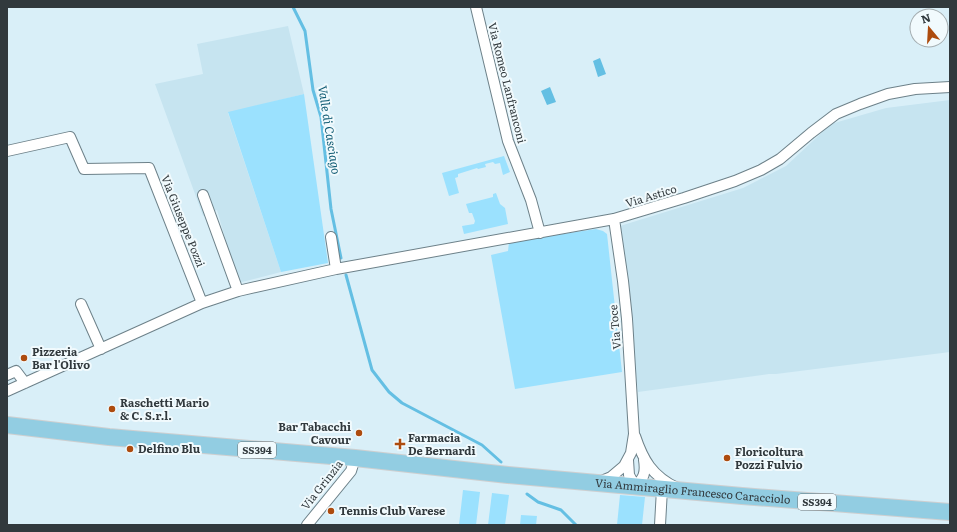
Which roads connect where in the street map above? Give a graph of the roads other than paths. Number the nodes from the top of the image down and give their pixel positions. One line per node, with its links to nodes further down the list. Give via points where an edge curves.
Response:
1 (476, 7): 6 (street, Via Romeo Lanfranconi, via 504,127 536,214)
2 (950, 87): 5 (street, Via Astico, via 914,89 888,94 860,104 836,114 780,159 761,170 735,181)
3 (7, 152): 10 (street, Via Giuseppe Pozzi, via 70,136 84,170 149,168)
4 (203, 195): 9 (street)
5 (614, 219): 6 (street, Via Astico); 17 (street, Via Toce, via 626,312)
6 (540, 233): 8 (street, Via Astico)
7 (331, 237): 8 (street)
8 (336, 269): 9 (street)
9 (238, 291): 10 (street)
10 (202, 303): 12 (street)
11 (82, 304): 12 (street)
12 (101, 349): 14 (street)
13 (7, 374): 14 (street, via 16,371)
14 (26, 383): 15 (street)
15 (7, 391)
16 (7, 425): 18 (main road, SS394)
17 (634, 434): 19 (street, Via Toce); 20 (street, Via Toce)
18 (355, 458): 21 (main road, Via Ammiraglio Francesco Caracciolo / SS394); 26 (street, Via Grinzia, via 351,471)
19 (628, 460): 21 (street, via 614,474); 22 (street, Via Toce, via 628,471)
20 (644, 460): 22 (street, Via Toce, via 645,474); 24 (street, Via Toce, via 662,479)
21 (597, 483): 22 (main road, Via Ammiraglio Francesco Caracciolo / SS394)
22 (635, 486): 23 (main road, Via Ammiraglio Francesco Caracciolo / SS394)
23 (662, 489): 24 (main road, Via Ammiraglio Francesco Caracciolo / SS394); 27 (street)
24 (685, 491): 25 (main road, Via Ammiraglio Francesco Caracciolo / SS394)
25 (950, 512)
26 (307, 525)
27 (660, 525)

